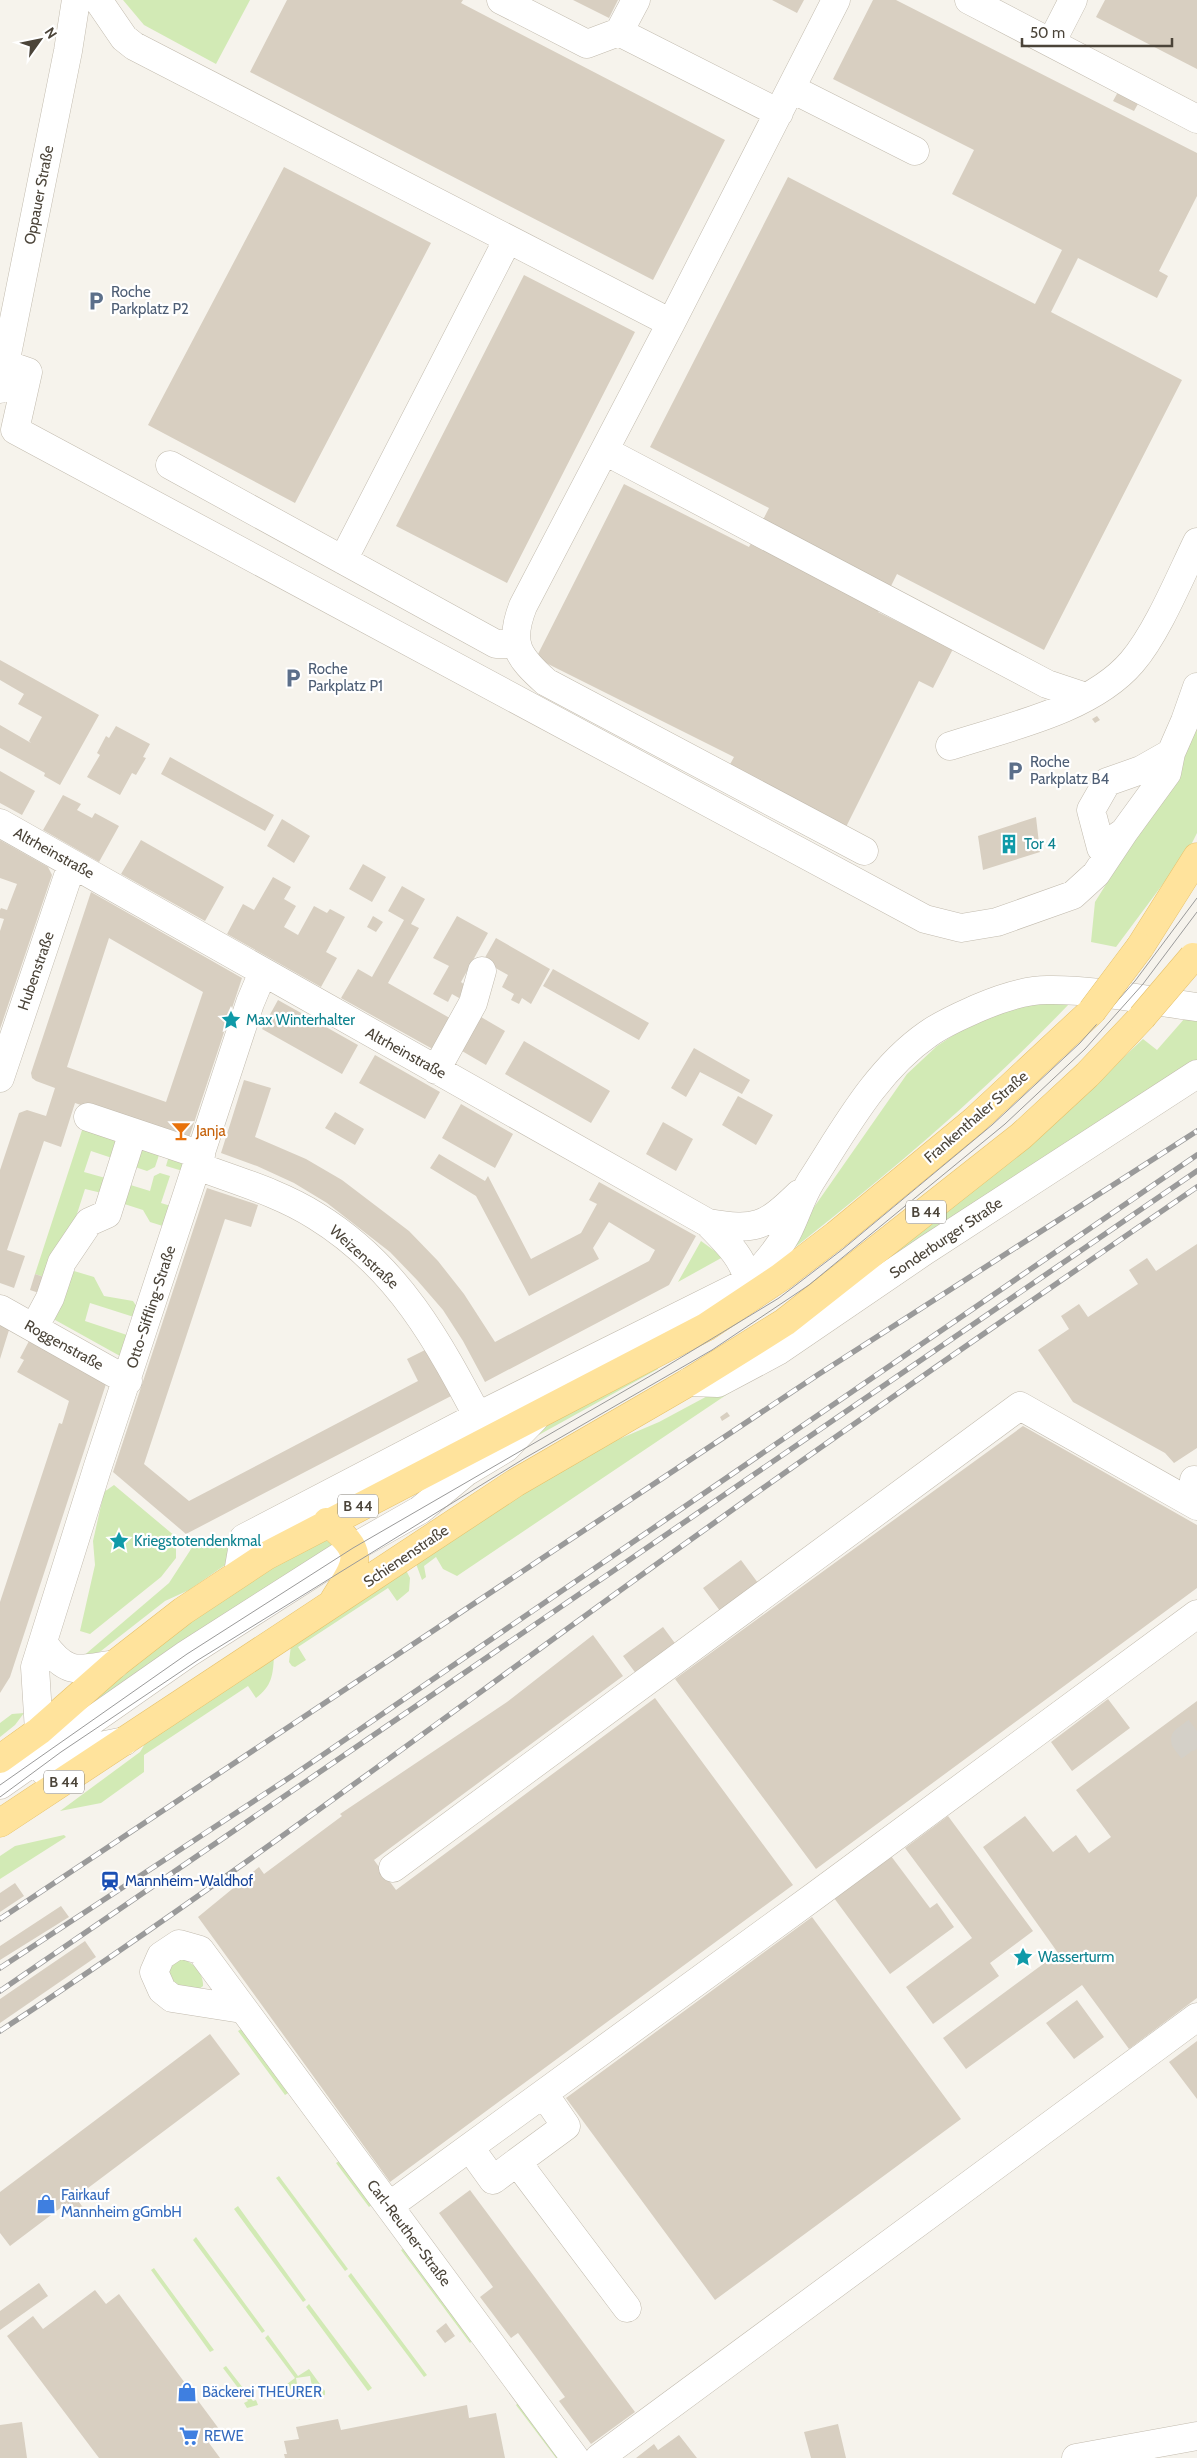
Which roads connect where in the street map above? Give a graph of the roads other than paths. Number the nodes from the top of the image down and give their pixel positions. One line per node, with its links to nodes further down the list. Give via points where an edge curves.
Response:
1 (76, 0): 16 (street, Oppauer Straße)
2 (98, 0): 14 (street, via 124,38 134,46)
3 (501, 0): 8 (street, via 587,44)
4 (636, 0): 8 (street)
5 (836, 0): 10 (street)
6 (969, 0): 9 (street)
7 (1073, 0): 9 (street)
8 (619, 32): 11 (street)
9 (1052, 42): 12 (street)
10 (792, 89): 11 (street); 13 (street)
11 (779, 113): 15 (street)
12 (1197, 119)
13 (915, 151)
14 (508, 238): 15 (street); 20 (street)
15 (671, 323): 17 (street)
16 (2, 378): 27 (street, via 28,372 15,430 925,919 961,928 997,922 1073,895 1096,874)
17 (605, 451): 21 (street, via 523,606 515,625); 23 (street, via 1047,684)
18 (170, 465): 20 (street)
19 (1197, 542): 23 (street, via 1138,654 1126,668)
20 (343, 560): 21 (street, via 496,644)
21 (516, 644): 28 (street, via 528,666 546,682)
22 (1197, 687): 25 (street, via 1186,722)
23 (1086, 697): 24 (street)
24 (950, 746)
25 (1171, 753): 27 (street, via 1167,773); 27 (street, via 1108,782 1091,810 1101,848)
26 (0, 823): 30 (street, Altrheinstraße)
27 (1124, 832)
28 (864, 851)
29 (1197, 857): 45 (main road, Frankenthaler Straße / B 44, bridge, via 1140,947 1092,1011 974,1121 836,1235 781,1277)
30 (72, 864): 33 (street, Altrheinstraße); 37 (street, Hubenstraße)
31 (1195, 954): 48 (main road, B 44, bridge, via 1087,1075 998,1154 785,1322)
32 (482, 971): 35 (street, via 473,1003)
33 (263, 972): 35 (street, Altrheinstraße); 40 (street, Otto-Siffling-Straße)
34 (1197, 1007): 41 (street, via 1078,991 1045,990 1014,995 955,1018 928,1034 893,1066 864,1100)
35 (436, 1070): 42 (street, Altrheinstraße)
36 (1197, 1074): 48 (street, Sonderburger Straße, via 926,1250 778,1351 718,1383)
37 (0, 1078)
38 (88, 1117): 39 (street, Weizenstraße)
39 (133, 1132): 40 (street, Weizenstraße); 46 (street, via 107,1214 88,1222 62,1262 50,1298)
40 (199, 1160): 47 (street, Otto-Siffling-Straße); 50 (street, Weizenstraße, via 317,1216 360,1249 421,1316)
41 (809, 1184): 42 (street, Altrheinstraße, via 768,1222 735,1228); 43 (street, via 787,1232)
42 (708, 1223): 43 (street, Altrheinstraße, via 739,1255)
43 (749, 1281): 45 (street); 50 (street)
44 (0, 1308): 46 (street, Roggenstraße)
45 (706, 1327): 49 (main road, B 44)
46 (34, 1328): 47 (street, Roggenstraße)
47 (128, 1380): 57 (street, Otto-Siffling-Straße, via 98,1466)
48 (689, 1382): 55 (main road, Schienenstraße / B 44, via 514,1483)
49 (540, 1412): 50 (main road, B 44); 53 (street, via 506,1448 466,1472 420,1510)
50 (478, 1417): 52 (main road, B 44); 54 (street, via 244,1538)
51 (1196, 1489): 65 (street, via 1020,1406)
52 (327, 1522): 53 (main road, B 44); 54 (main road, B 44)
53 (353, 1548): 55 (main road, B 44, via 356,1562); 62 (street, via 187,1654)
54 (238, 1573): 58 (main road, B 44)
55 (331, 1605): 60 (main road, Schienenstraße / B 44)
56 (1197, 1614): 68 (street)
57 (44, 1644): 58 (street, via 55,1660 65,1666 77,1669); 59 (street, Otto-Siffling-Straße, via 35,1667)
58 (116, 1664): 59 (main road, B 44)
59 (40, 1731): 61 (main road, B 44)
60 (129, 1740): 63 (street, via 86,1749); 64 (main road, B 44)
61 (0, 1759)
62 (0, 1785)
63 (0, 1798)
64 (0, 1823)
65 (393, 1868)
66 (242, 2009): 71 (street, Carl-Reuther-Straße)
67 (1197, 2017): 75 (street)
68 (544, 2094): 69 (street); 70 (street, via 566,2126)
69 (470, 2148): 70 (street, via 492,2180); 71 (street)
70 (517, 2162): 72 (street)
71 (389, 2206): 74 (street, Carl-Reuther-Straße)
72 (627, 2308)
73 (1197, 2436): 76 (street)
74 (575, 2458)
75 (600, 2458)
76 (1076, 2458)

